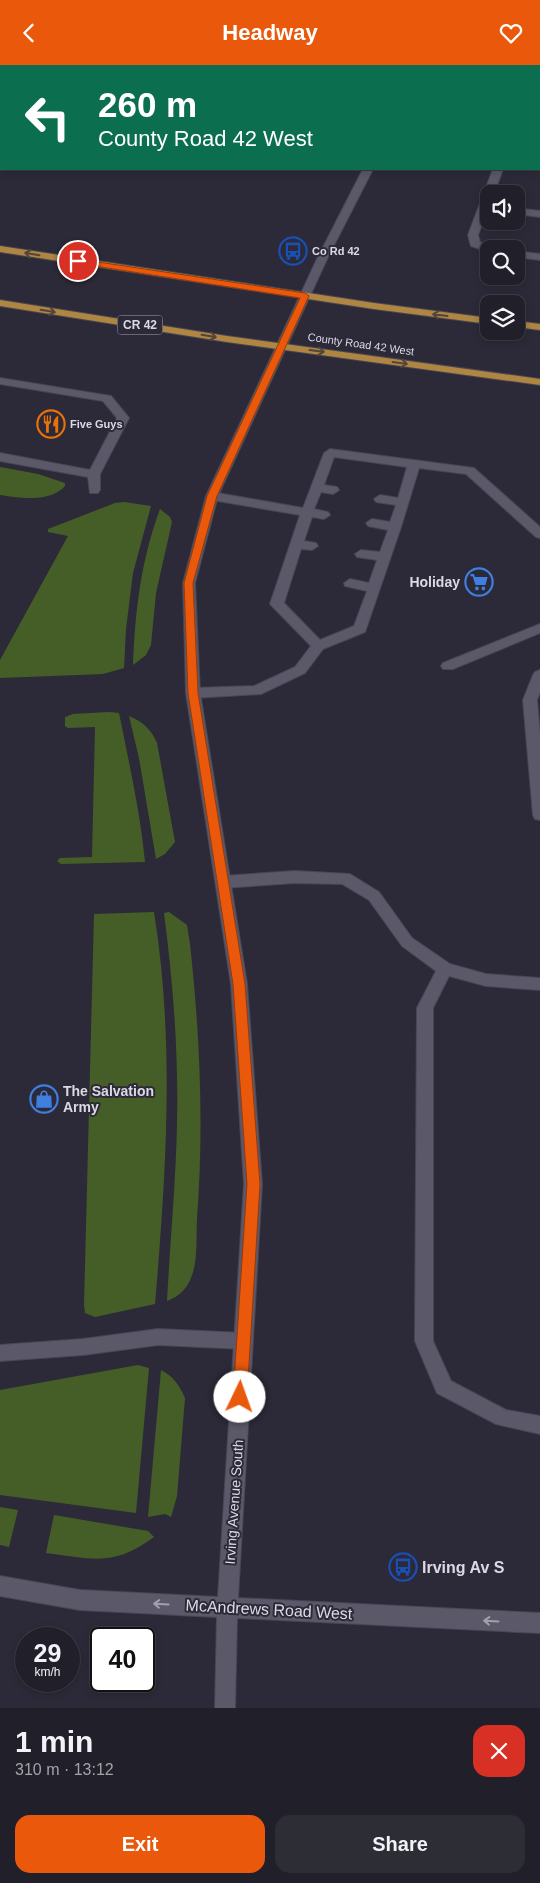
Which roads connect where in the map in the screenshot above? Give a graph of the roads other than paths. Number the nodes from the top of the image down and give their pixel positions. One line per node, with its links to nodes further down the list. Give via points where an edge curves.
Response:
1 (368, 170): 11 (street, Irving Avenue South)
2 (498, 170): 3 (street)
3 (493, 185)
4 (525, 212): 5 (street)
5 (540, 215)
6 (480, 220): 7 (street, via 473,235 475,244)
7 (480, 246)
8 (0, 249): 11 (highway, one-way to 8)
9 (525, 255): 10 (street)
10 (540, 257)
11 (305, 296): 13 (highway, one-way to 11); 16 (street, Irving Avenue South)
12 (0, 303): 16 (highway, County Road 42 West / CR 42, one-way to 16)
13 (480, 320)
14 (525, 325): 15 (highway)
15 (540, 327)
16 (281, 346): 18 (highway, County Road 42 West / CR 42, one-way to 18); 25 (street, Irving Avenue South)
17 (0, 381): 21 (street, via 108,398 123,418)
18 (540, 382)
19 (0, 457): 21 (street)
20 (414, 464): 22 (street, via 330,453); 27 (street); 32 (street, via 470,471)
21 (94, 473): 23 (street)
22 (316, 487): 24 (street); 28 (street)
23 (94, 490)
24 (333, 490)
25 (212, 496): 28 (street); 45 (street, Irving Avenue South, via 189,583)
26 (380, 499): 27 (street)
27 (402, 502): 31 (street)
28 (307, 512): 29 (street); 33 (street)
29 (324, 515)
30 (372, 523): 31 (street)
31 (395, 527): 36 (street)
32 (540, 534)
33 (297, 544): 34 (street); 37 (street)
34 (312, 546)
35 (360, 554): 36 (street)
36 (384, 557): 40 (street)
37 (287, 573): 38 (street); 42 (street, via 277,603)
38 (301, 575)
39 (350, 583): 40 (street)
40 (374, 588): 42 (street, via 360,629)
41 (540, 628): 43 (street)
42 (318, 646): 45 (street, via 300,670 256,691)
43 (448, 666)
44 (540, 675): 46 (street, via 530,700)
45 (193, 693): 47 (street, Irving Avenue South)
46 (540, 815)
47 (223, 882): 48 (street, via 345,877 374,896 407,943); 50 (street, Irving Avenue South, via 239,984 253,1184)
48 (445, 969): 49 (street, via 486,981); 52 (street, via 425,1008 424,1341 444,1387 503,1418)
49 (540, 984)
50 (244, 1341): 51 (street, via 158,1337); 54 (street, Irving Avenue South)
51 (0, 1353)
52 (540, 1425)
53 (0, 1587): 54 (street, McAndrews Road West, one-way to 53, via 80,1600)
54 (227, 1607): 55 (street, McAndrews Road West, one-way to 54); 56 (street, Irving Avenue South)
55 (540, 1623)
56 (225, 1708)

